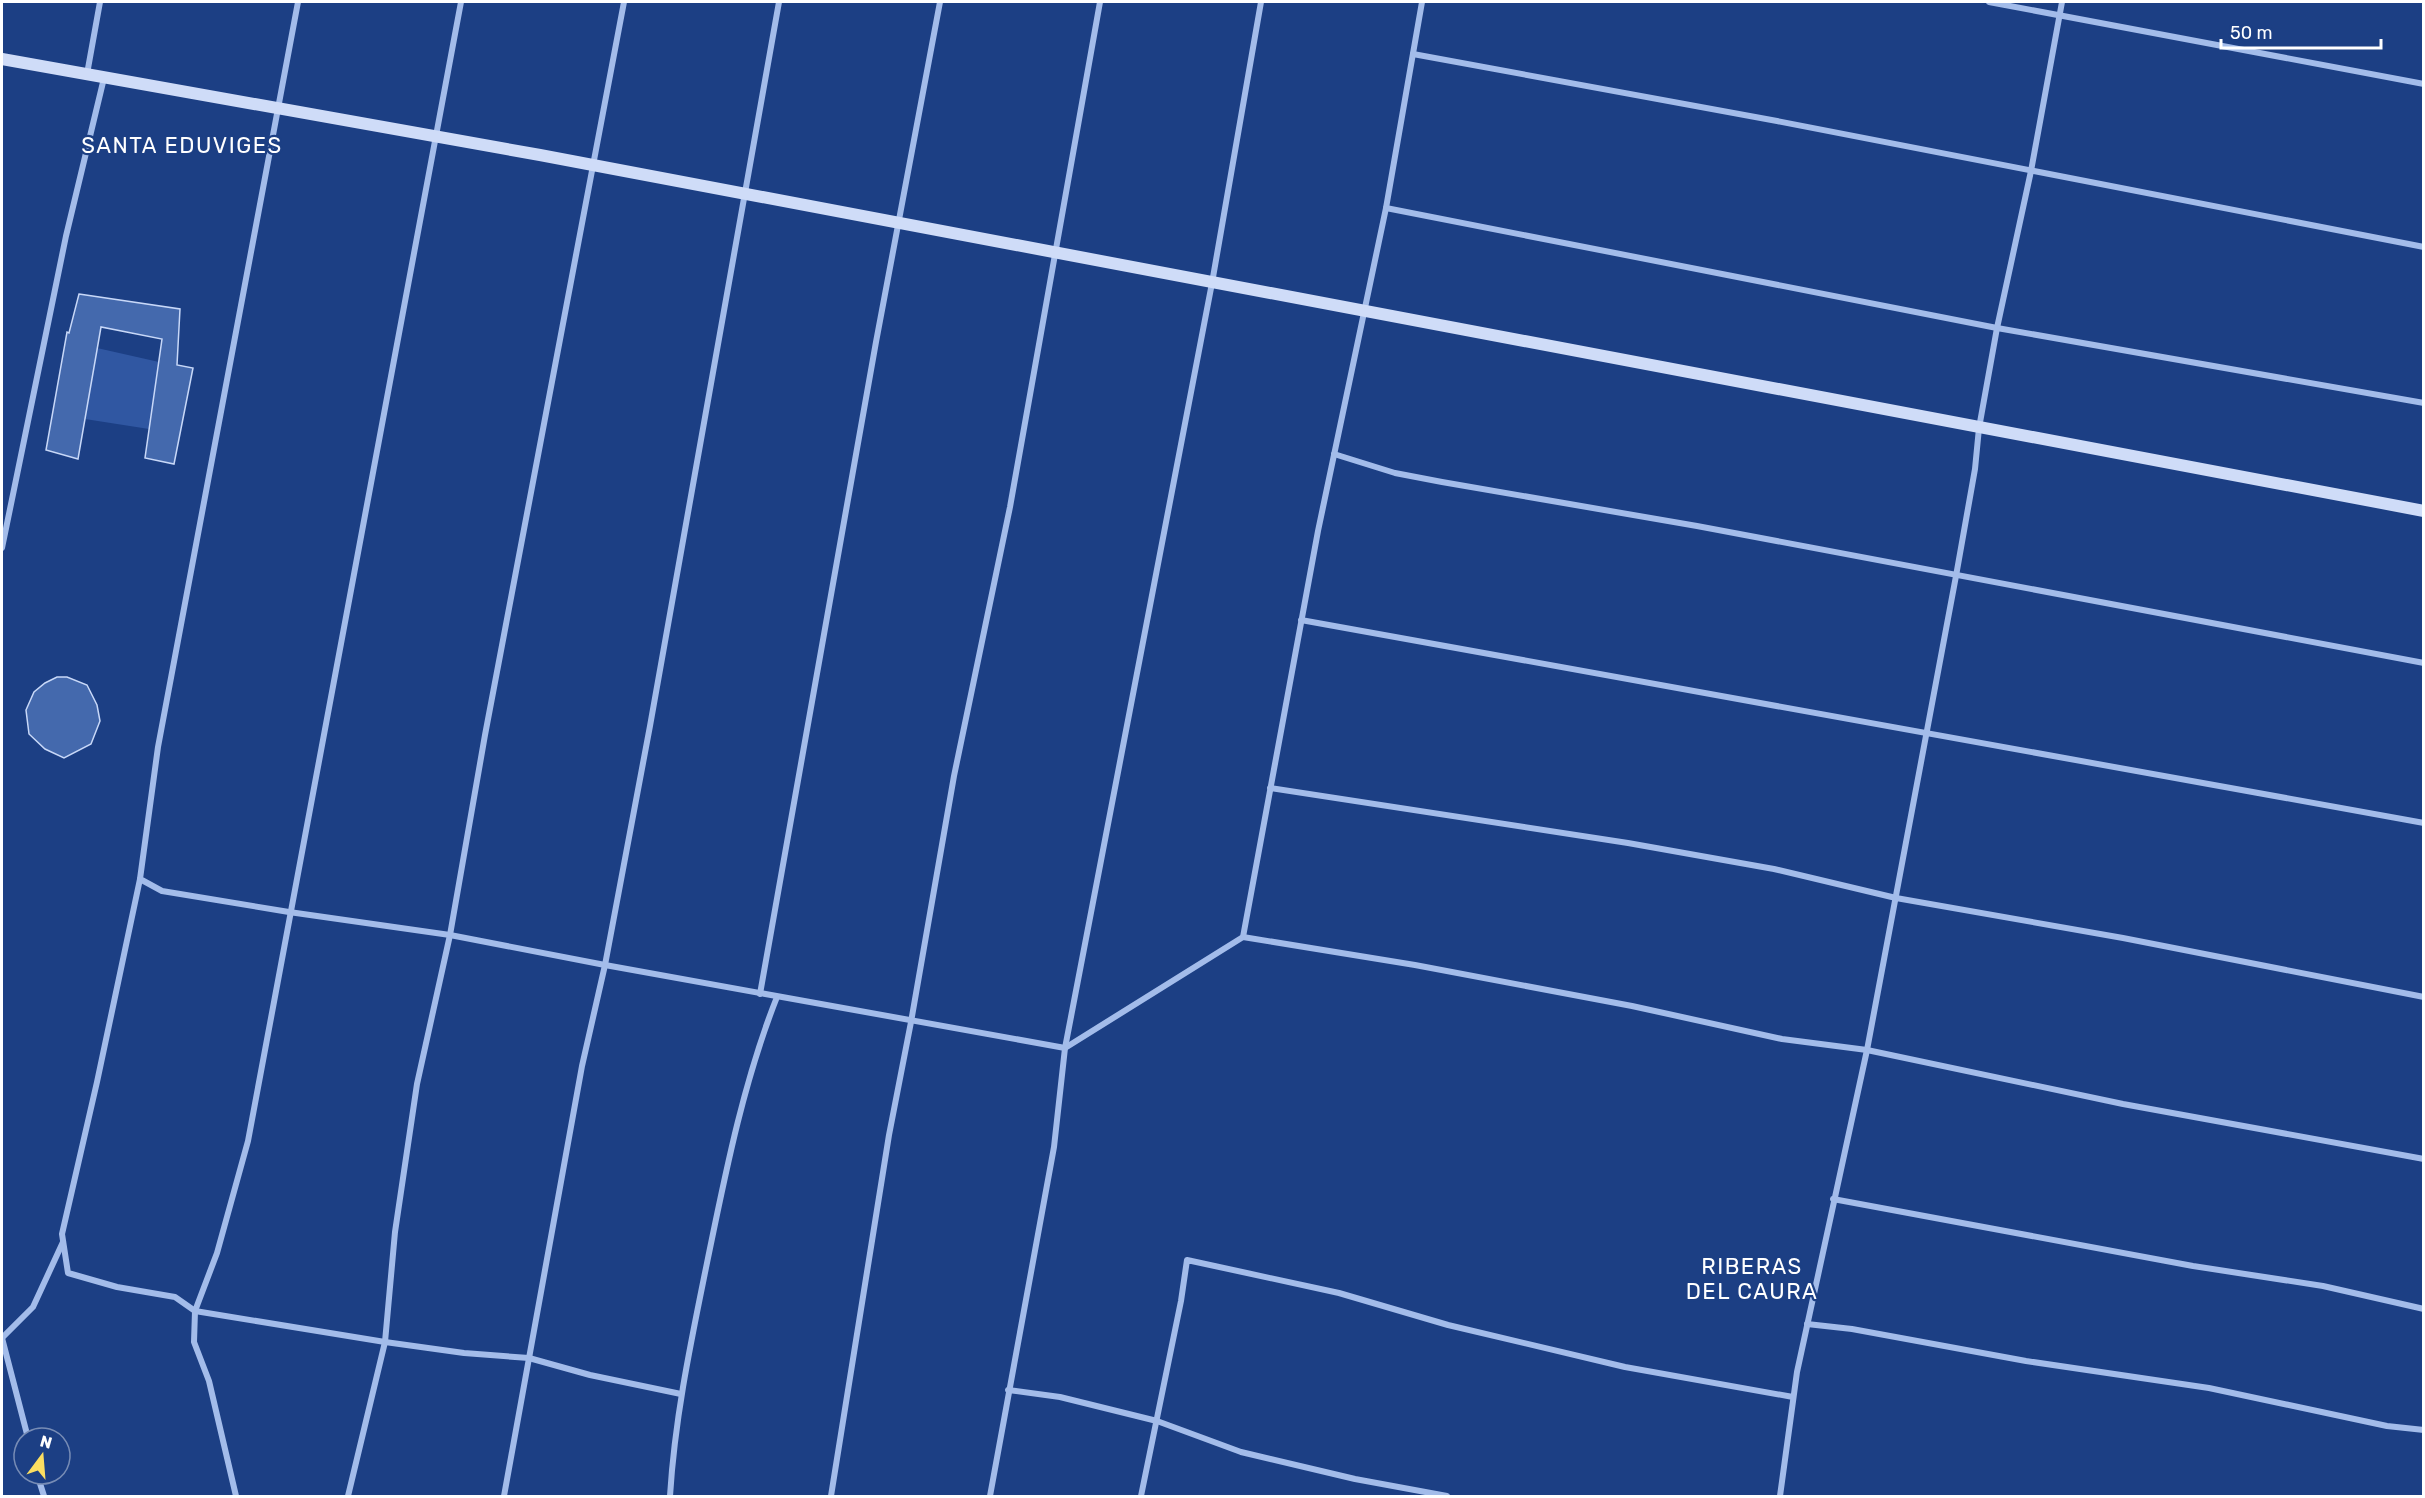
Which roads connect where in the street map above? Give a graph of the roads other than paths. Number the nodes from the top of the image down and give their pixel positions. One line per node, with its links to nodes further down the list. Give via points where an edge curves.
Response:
1 (100, 2): 15 (street)
2 (298, 2): 18 (street)
3 (461, 2): 19 (street)
4 (624, 2): 20 (street)
5 (779, 2): 22 (street)
6 (940, 2): 24 (street)
7 (1100, 2): 26 (street)
8 (1261, 2): 27 (street)
9 (1422, 2): 13 (street)
10 (1989, 2): 12 (street)
11 (2062, 2): 12 (street)
12 (2060, 15): 17 (street); 21 (street)
13 (1413, 54): 21 (street); 23 (street)
14 (2, 59): 15 (street)
15 (87, 74): 16 (street)
16 (104, 78): 18 (street); 34 (street, via 66,236)
17 (2424, 84)
18 (277, 108): 19 (street); 41 (street, via 158,747)
19 (436, 137): 20 (street); 43 (street)
20 (593, 165): 22 (street); 44 (street)
21 (2031, 171): 25 (street); 29 (street)
22 (743, 194): 24 (street); 46 (street)
23 (1386, 208): 28 (street); 29 (street)
24 (898, 223): 26 (street); 47 (street)
25 (2424, 247)
26 (1056, 253): 27 (street); 50 (street, via 1010,507 954,776)
27 (1212, 283): 28 (street); 51 (street)
28 (1364, 312): 31 (street); 32 (street)
29 (1997, 328): 30 (street); 31 (street)
30 (2424, 403)
31 (1978, 428): 33 (street); 35 (street, via 1975,469)
32 (1334, 454): 35 (street, via 1430,480); 36 (street)
33 (2424, 511)
34 (2, 549)
35 (1956, 576): 37 (street); 38 (street)
36 (1301, 621): 38 (street); 39 (street)
37 (2424, 663)
38 (1927, 733): 40 (street); 42 (street)
39 (1270, 788): 42 (street, via 1639,844 1774,868); 45 (street)
40 (2424, 823)
41 (140, 879): 43 (street, via 162,891); 55 (street)
42 (1896, 898): 49 (street); 52 (street)
43 (289, 912): 44 (street); 57 (street, via 248,1140 217,1253)
44 (450, 935): 46 (street); 60 (street, via 417,1084 395,1232)
45 (1243, 937): 51 (street); 52 (street, via 1415,965 1782,1039)
46 (605, 965): 47 (street); 61 (street, via 582,1066)
47 (760, 994): 48 (street)
48 (777, 997): 50 (street); 63 (street, via 762,1034 723,1183)
49 (2424, 997)
50 (911, 1022): 51 (street); 72 (street)
51 (1065, 1048): 62 (street, via 1054,1147)
52 (1867, 1050): 53 (street, via 2123,1104); 54 (street)
53 (2424, 1159)
54 (1833, 1199): 56 (street, via 2323,1286); 58 (street)
55 (63, 1242): 57 (street, via 68,1273 175,1298); 59 (street, via 33,1307)
56 (2424, 1309)
57 (195, 1311): 60 (street); 68 (street, via 194,1342 209,1381)
58 (1807, 1324): 64 (street); 67 (street, via 2209,1388)
59 (2, 1338): 66 (street)
60 (385, 1342): 61 (street); 69 (street)
61 (529, 1358): 63 (street, via 590,1376); 70 (street)
62 (1008, 1390): 65 (street, via 1060,1397); 73 (street)
63 (681, 1394): 71 (street)
64 (1793, 1397): 65 (street, via 1625,1367 1448,1325 1339,1293 1187,1260); 76 (street)
65 (1157, 1421): 74 (street); 75 (street, via 1240,1452)
66 (25, 1426)
67 (2424, 1431)
68 (236, 1497)
69 (348, 1497)
70 (504, 1497)
71 (670, 1497)
72 (831, 1497)
73 (990, 1497)
74 (1141, 1497)
75 (1447, 1497)
76 (1780, 1497)

